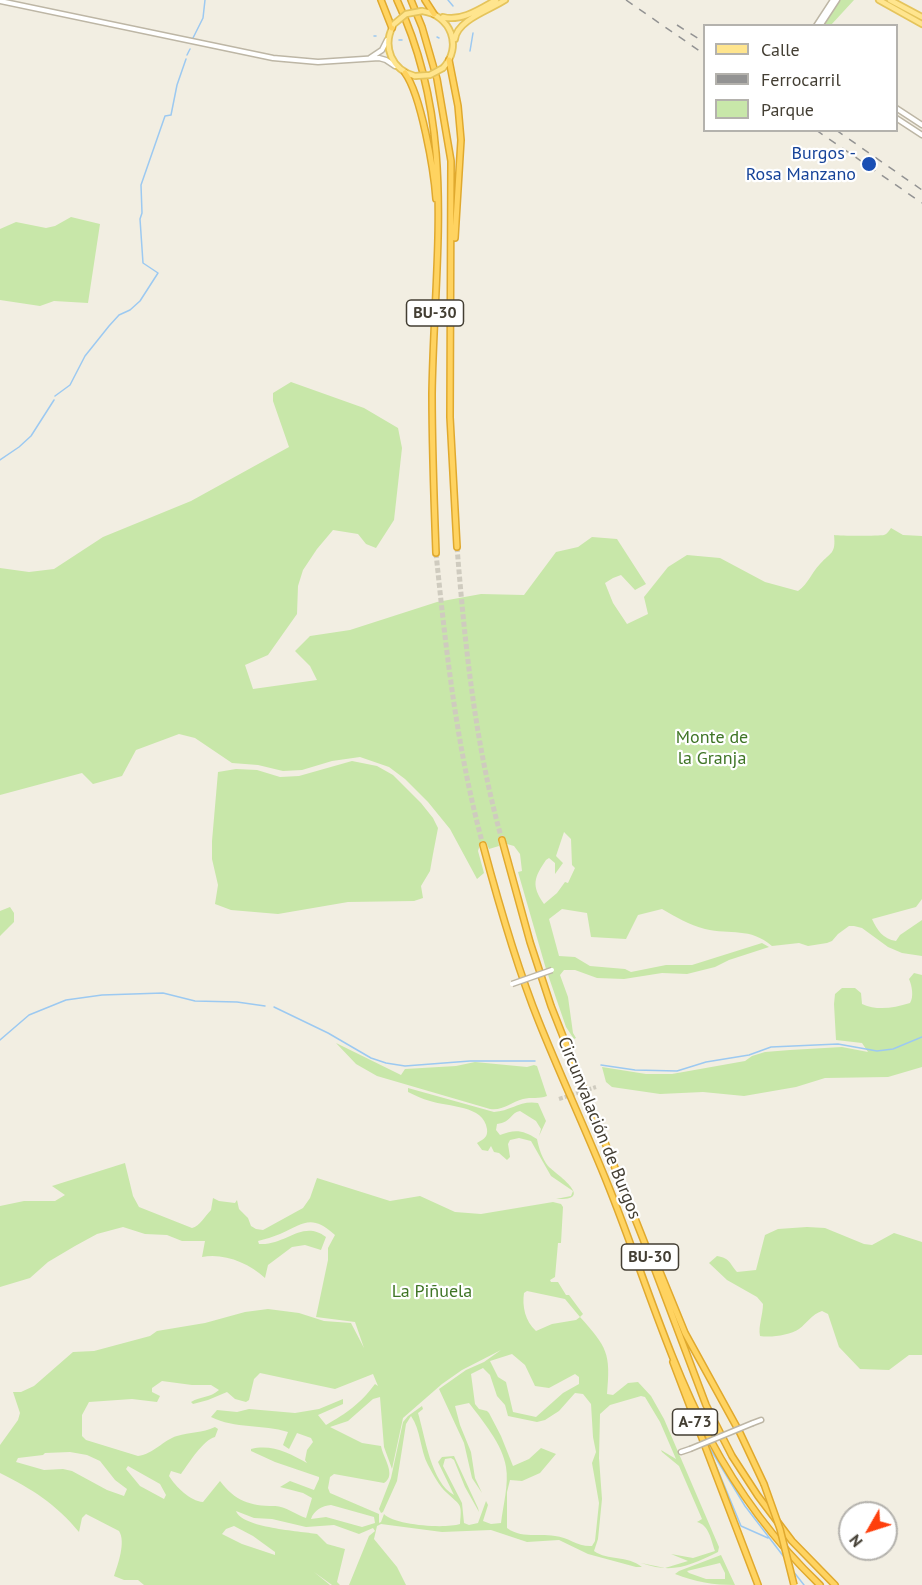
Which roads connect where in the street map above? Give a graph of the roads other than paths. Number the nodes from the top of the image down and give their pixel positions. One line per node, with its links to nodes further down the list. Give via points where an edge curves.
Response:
1 (381, 0): 15 (highway)
2 (397, 0): 26 (highway, BU-30, via 418,54 436,145 439,224)
3 (411, 0): 25 (highway, BU-30, via 432,60 444,114 451,161)
4 (425, 0): 11 (highway)
5 (496, 0): 11 (main road, via 456,18)
6 (505, 0): 17 (main road, via 459,27)
7 (835, 0): 13 (street)
8 (879, 0): 14 (main road)
9 (890, 0): 12 (main road)
10 (0, 1): 18 (street, via 273,58 318,62)
11 (436, 14): 15 (main road, bridge, via 406,14); 17 (main road, via 449,26)
12 (922, 17)
13 (819, 24)
14 (922, 24)
15 (393, 26): 16 (main road)
16 (388, 38): 18 (street, via 382,50); 20 (main road, via 391,58)
17 (454, 45): 19 (main road)
18 (370, 58): 20 (street, via 386,60)
19 (449, 60): 20 (main road, bridge, via 430,75 415,76); 25 (highway, via 462,149)
20 (403, 71): 26 (highway, via 415,90 434,182)
21 (898, 109): 23 (street)
22 (898, 119): 24 (street)
23 (922, 125)
24 (922, 135)
25 (452, 267): 27 (highway, BU-30, via 450,417)
26 (435, 314): 28 (highway, BU-30, via 432,394)
27 (457, 547)
28 (436, 553)
29 (502, 840): 33 (highway, Circunvalación de Burgos / BU-30, via 542,979)
30 (483, 845): 34 (highway, Circunvalación de Burgos / BU-30, via 528,992)
31 (552, 970): 32 (street, bridge)
32 (512, 984)
33 (596, 1121): 38 (highway, A-73, bridge, via 680,1324 764,1484); 40 (highway, Circunvalación de Burgos / BU-30, via 714,1423 747,1481 798,1548)
34 (655, 1306): 37 (highway, A-73, via 685,1396); 39 (highway, Circunvalación de Burgos / BU-30, via 689,1394 719,1455 754,1510)
35 (761, 1420): 36 (street, bridge)
36 (681, 1452)
37 (758, 1585)
38 (794, 1585)
39 (819, 1585)
40 (837, 1585)

